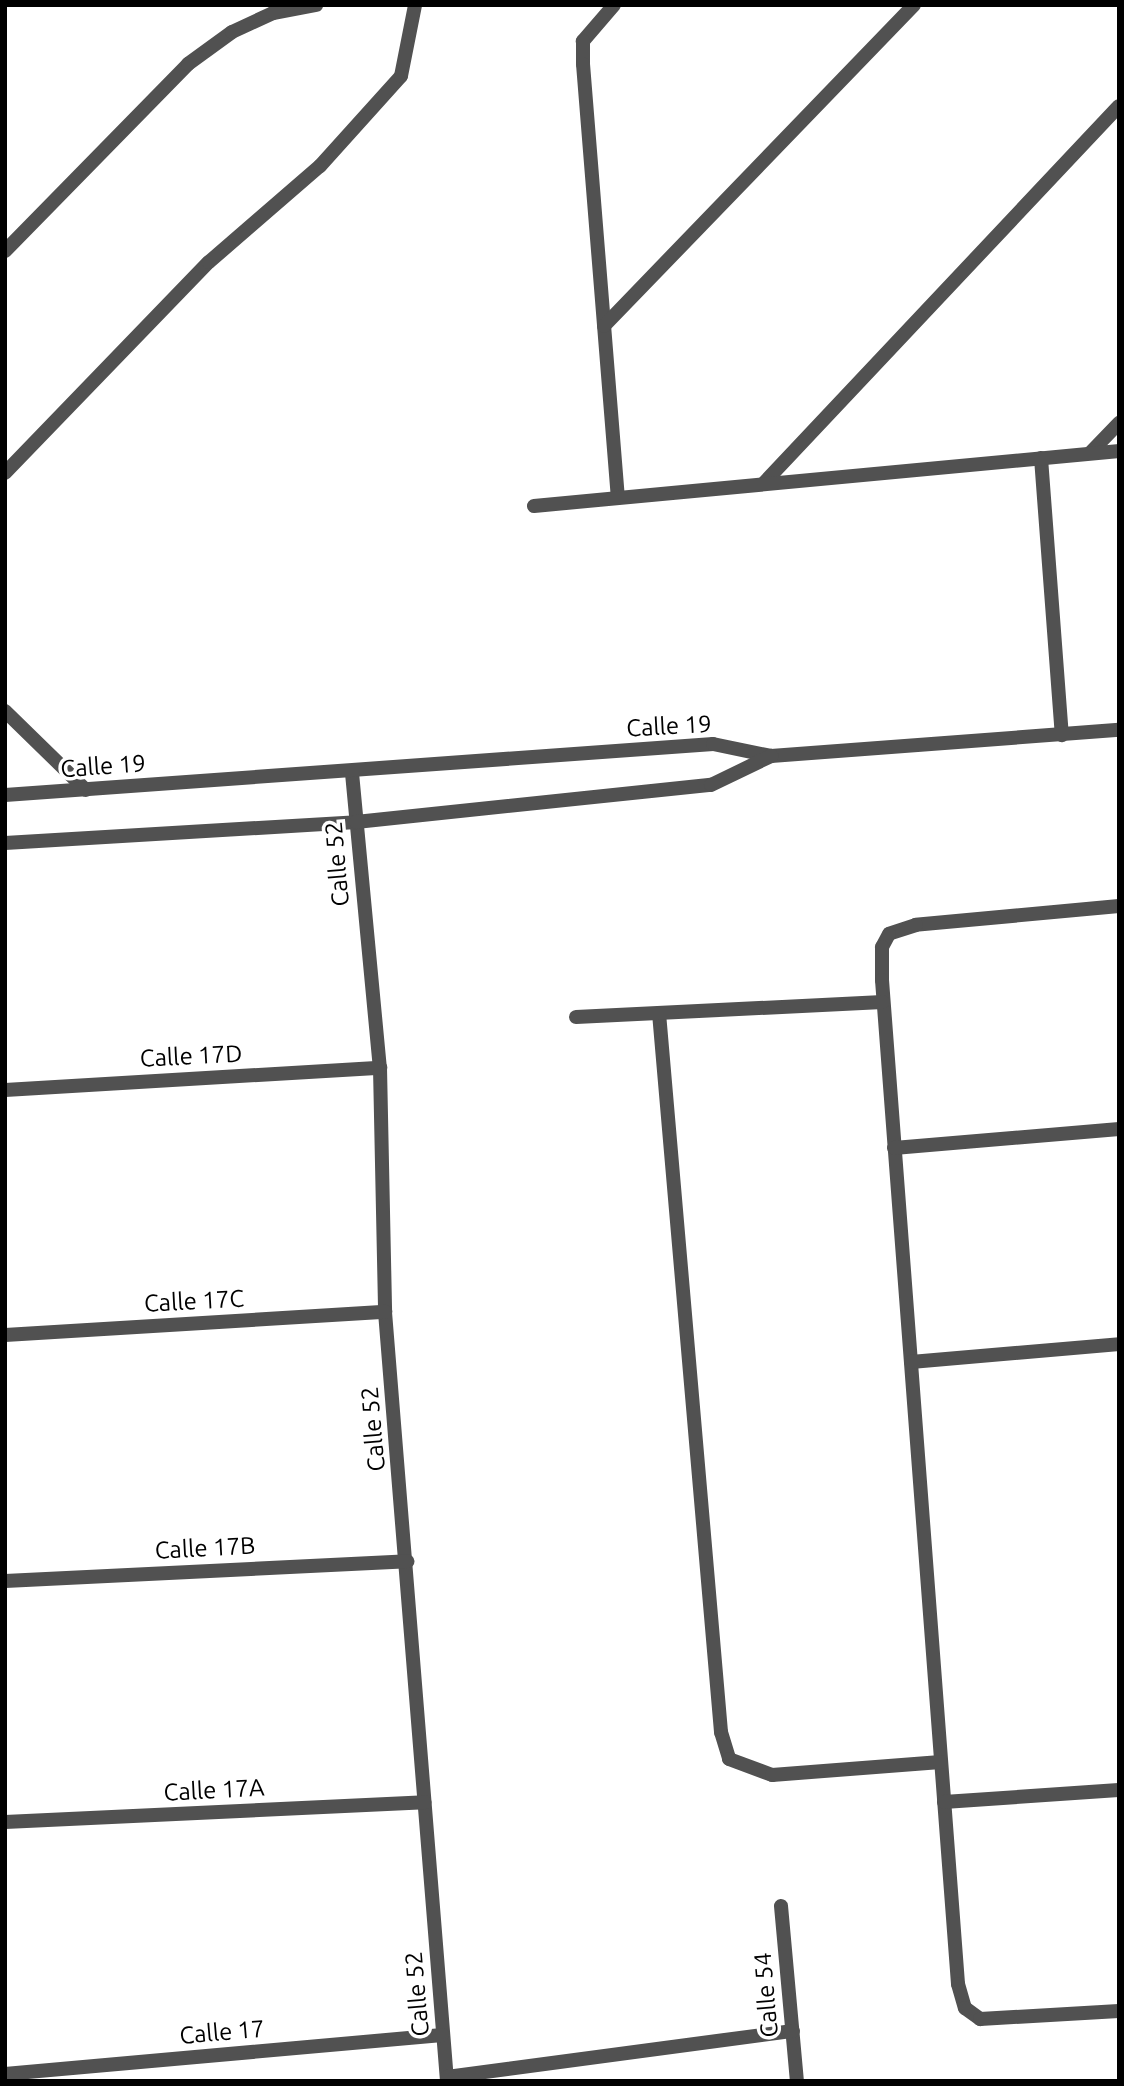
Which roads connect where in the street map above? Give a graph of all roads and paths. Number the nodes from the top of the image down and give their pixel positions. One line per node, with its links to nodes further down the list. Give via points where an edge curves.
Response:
1 (316, 5): 6 (street, via 273,13 232,32 188,64)
2 (415, 5): 12 (street, via 401,76 320,166 209,262)
3 (614, 5): 7 (street, via 583,40)
4 (914, 5): 7 (street)
5 (1119, 106): 13 (street)
6 (5, 251)
7 (604, 326): 14 (street)
8 (1119, 422): 10 (street)
9 (1119, 451): 10 (street)
10 (1090, 453): 11 (street)
11 (1041, 458): 13 (street); 18 (street)
12 (5, 473)
13 (763, 484): 14 (street)
14 (618, 498): 15 (street)
15 (534, 506)
16 (5, 711): 21 (street)
17 (1119, 730): 18 (street)
18 (1062, 734): 19 (street)
19 (771, 755): 20 (street, Calle 19, via 713,744); 23 (street, via 711,785)
20 (352, 773): 21 (street, Calle 19); 23 (street, Calle 52)
21 (86, 790): 22 (street, Calle 19)
22 (5, 795)
23 (356, 821): 24 (street); 29 (street, Calle 52)
24 (5, 843)
25 (1119, 906): 26 (street, via 916,925 889,934 882,947)
26 (883, 1002): 27 (street); 32 (street)
27 (659, 1013): 28 (street); 39 (street, via 721,1732 729,1759 772,1775)
28 (576, 1017)
29 (380, 1068): 30 (street, Calle 17D); 33 (street, Calle 52)
30 (5, 1090)
31 (1119, 1129): 32 (street)
32 (894, 1149): 36 (street)
33 (385, 1312): 34 (street, Calle 17C); 37 (street, Calle 52)
34 (5, 1335)
35 (1119, 1344): 36 (street)
36 (911, 1362): 39 (street)
37 (408, 1561): 38 (street, Calle 17B); 41 (street, Calle 52)
38 (5, 1581)
39 (941, 1762): 42 (street)
40 (1119, 1790): 42 (street)
41 (425, 1802): 43 (street, Calle 17A); 47 (street, Calle 52)
42 (944, 1802): 45 (street, via 958,1984 965,2008 980,2020)
43 (5, 1822)
44 (781, 1906): 46 (street, Calle 54)
45 (1119, 2011)
46 (793, 2031): 49 (street); 50 (street, Calle 54)
47 (442, 2035): 48 (street, Calle 17); 49 (street, Calle 52)
48 (5, 2074)
49 (447, 2079)
50 (797, 2081)

